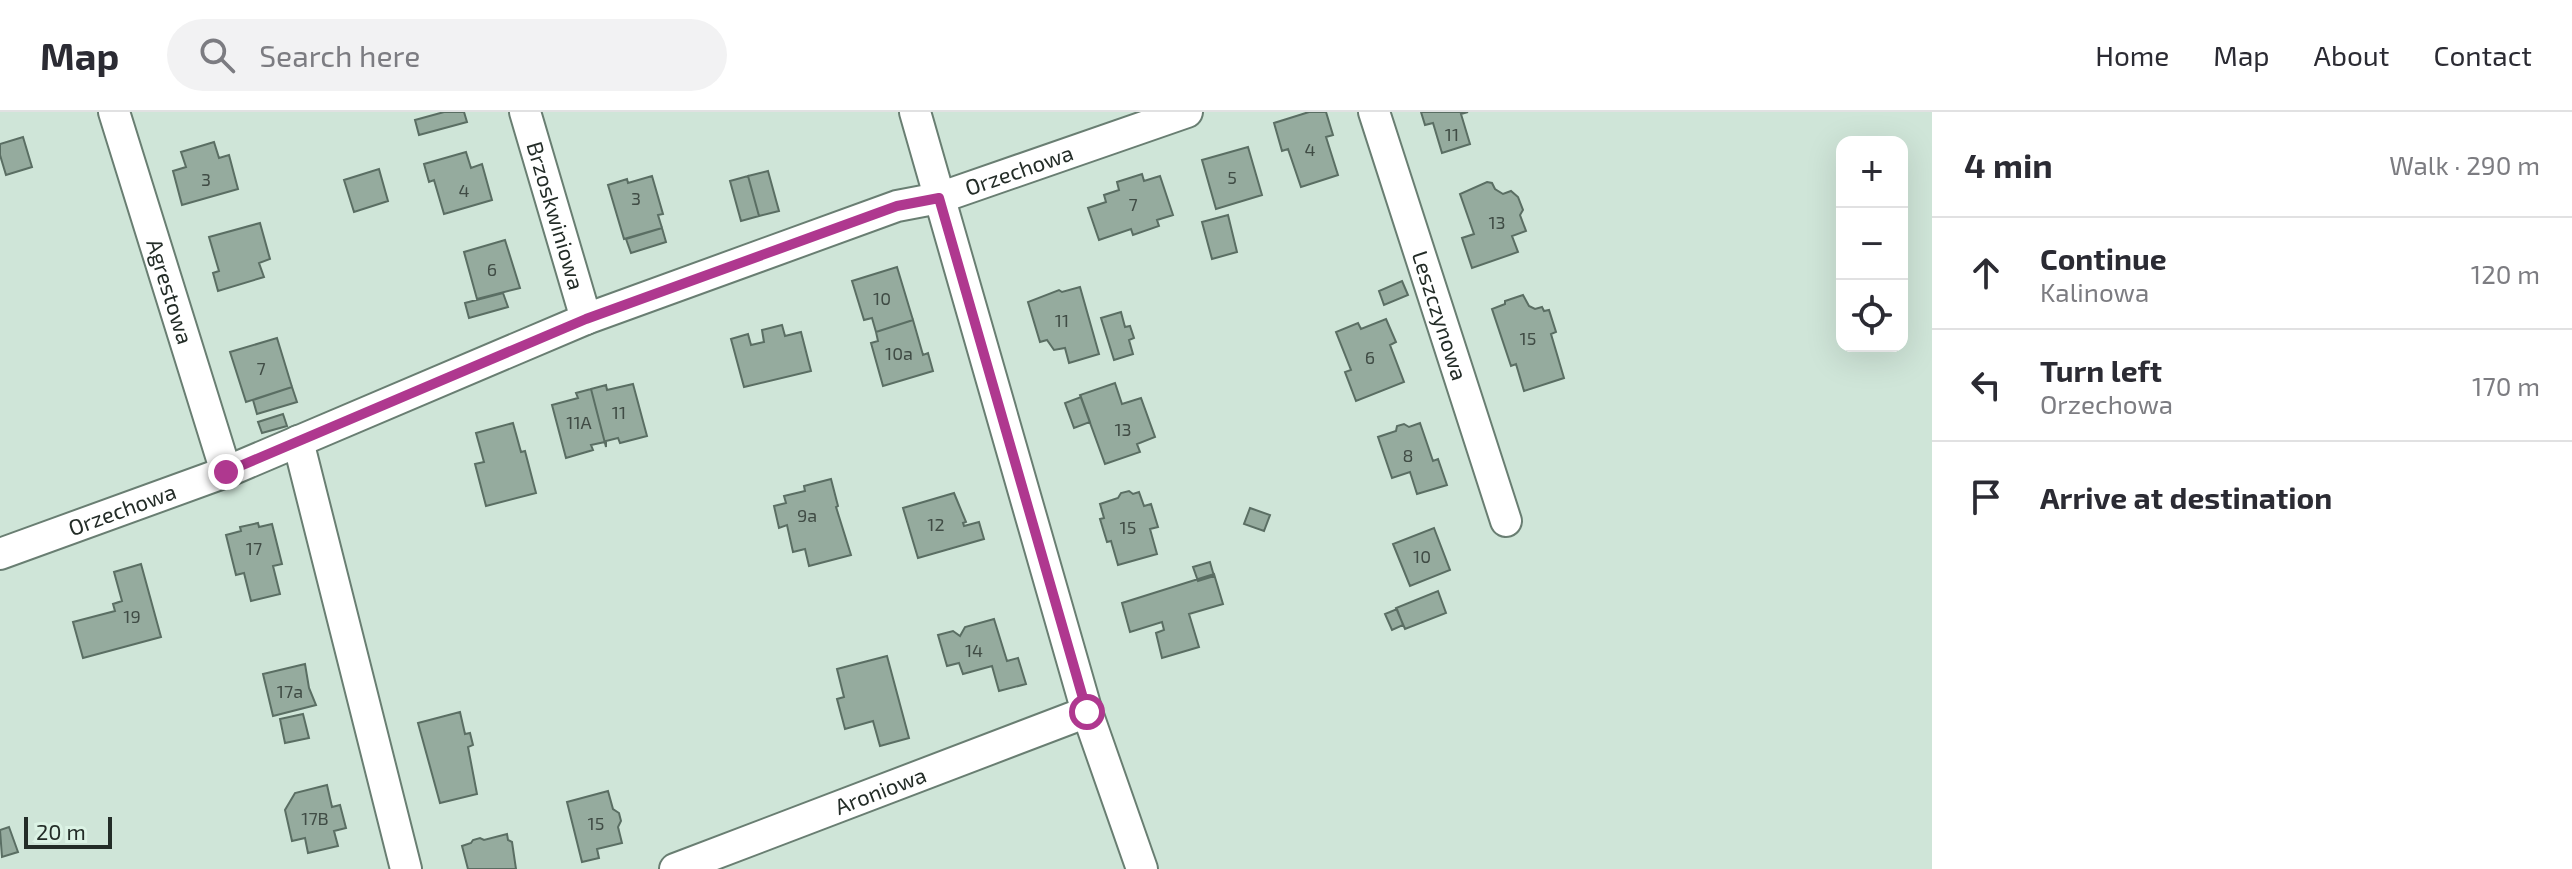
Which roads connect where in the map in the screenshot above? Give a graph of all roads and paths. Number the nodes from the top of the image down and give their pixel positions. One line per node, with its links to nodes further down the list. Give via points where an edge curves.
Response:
1 (114, 112): 9 (street, Agrestowa)
2 (525, 112): 7 (street, Brzoskwiniowa)
3 (915, 112): 6 (street)
4 (1187, 112): 6 (street, Orzechowa)
5 (1374, 112): 10 (street, Leszczynowa)
6 (939, 198): 7 (street, Orzechowa, via 897,206); 12 (street)
7 (586, 319): 8 (street, Orzechowa)
8 (298, 441): 9 (street, Orzechowa); 13 (street)
9 (226, 472): 11 (street, Orzechowa)
10 (1506, 521)
11 (0, 554)
12 (1087, 712): 14 (street, Aroniowa); 15 (street)
13 (406, 869)
14 (675, 869)
15 (1142, 869)

